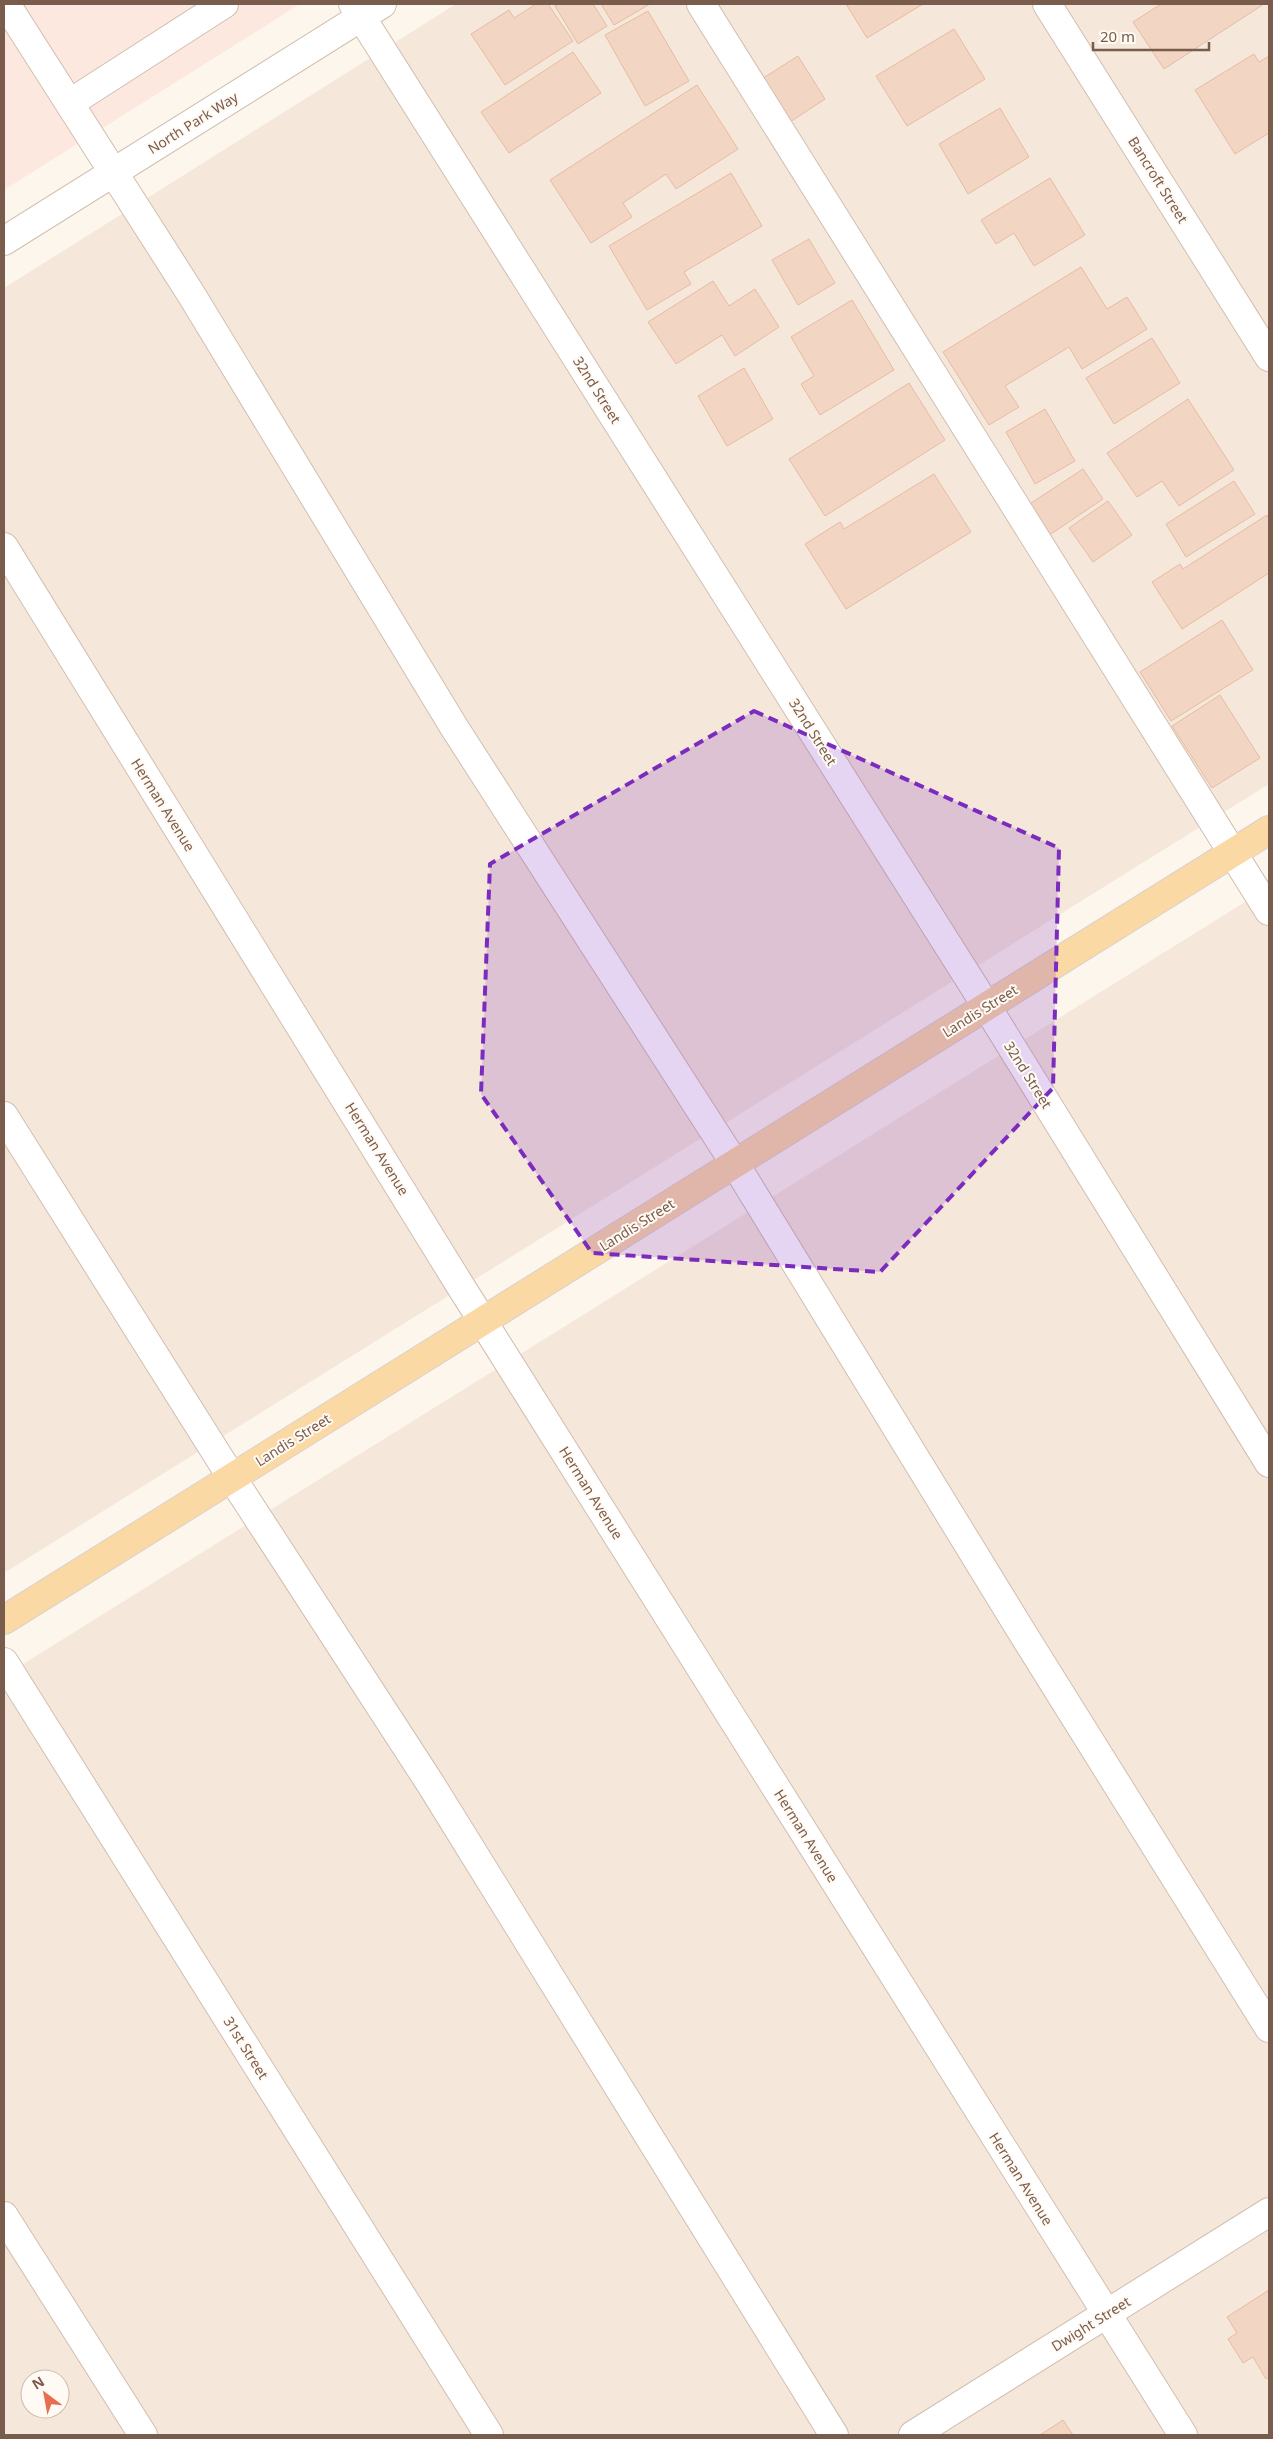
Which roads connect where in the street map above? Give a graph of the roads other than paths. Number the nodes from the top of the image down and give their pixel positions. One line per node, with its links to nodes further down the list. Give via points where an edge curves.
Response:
1 (6, 4): 6 (street)
2 (224, 4): 6 (street)
3 (702, 4): 12 (street)
4 (1047, 4): 9 (street, Bancroft Street)
5 (366, 8): 7 (street, North Park Way); 14 (street, 32nd Street)
6 (70, 103): 7 (street)
7 (114, 172): 8 (street, North Park Way); 16 (street, via 454,727)
8 (4, 241)
9 (1269, 357)
10 (4, 547): 17 (street, Herman Avenue)
11 (1269, 830): 12 (main road, Landis Street)
12 (1233, 853): 13 (street); 14 (main road, Landis Street)
13 (1269, 910)
14 (987, 1007): 16 (main road, Landis Street); 18 (street, 32nd Street)
15 (4, 1116): 19 (street)
16 (734, 1164): 17 (main road, Landis Street); 22 (street, via 1014,1621)
17 (483, 1321): 19 (main road, Landis Street); 25 (street, Herman Avenue)
18 (1269, 1462)
19 (232, 1478): 20 (main road, Landis Street); 28 (street, via 424,1775)
20 (4, 1620)
21 (4, 1662): 27 (street, 31st Street)
22 (1269, 2028)
23 (1269, 2212): 25 (street, Dwight Street)
24 (4, 2216): 26 (street)
25 (1107, 2314): 29 (street, Dwight Street); 30 (street, Herman Avenue)
26 (143, 2435)
27 (489, 2435)
28 (834, 2435)
29 (913, 2435)
30 (1183, 2435)

